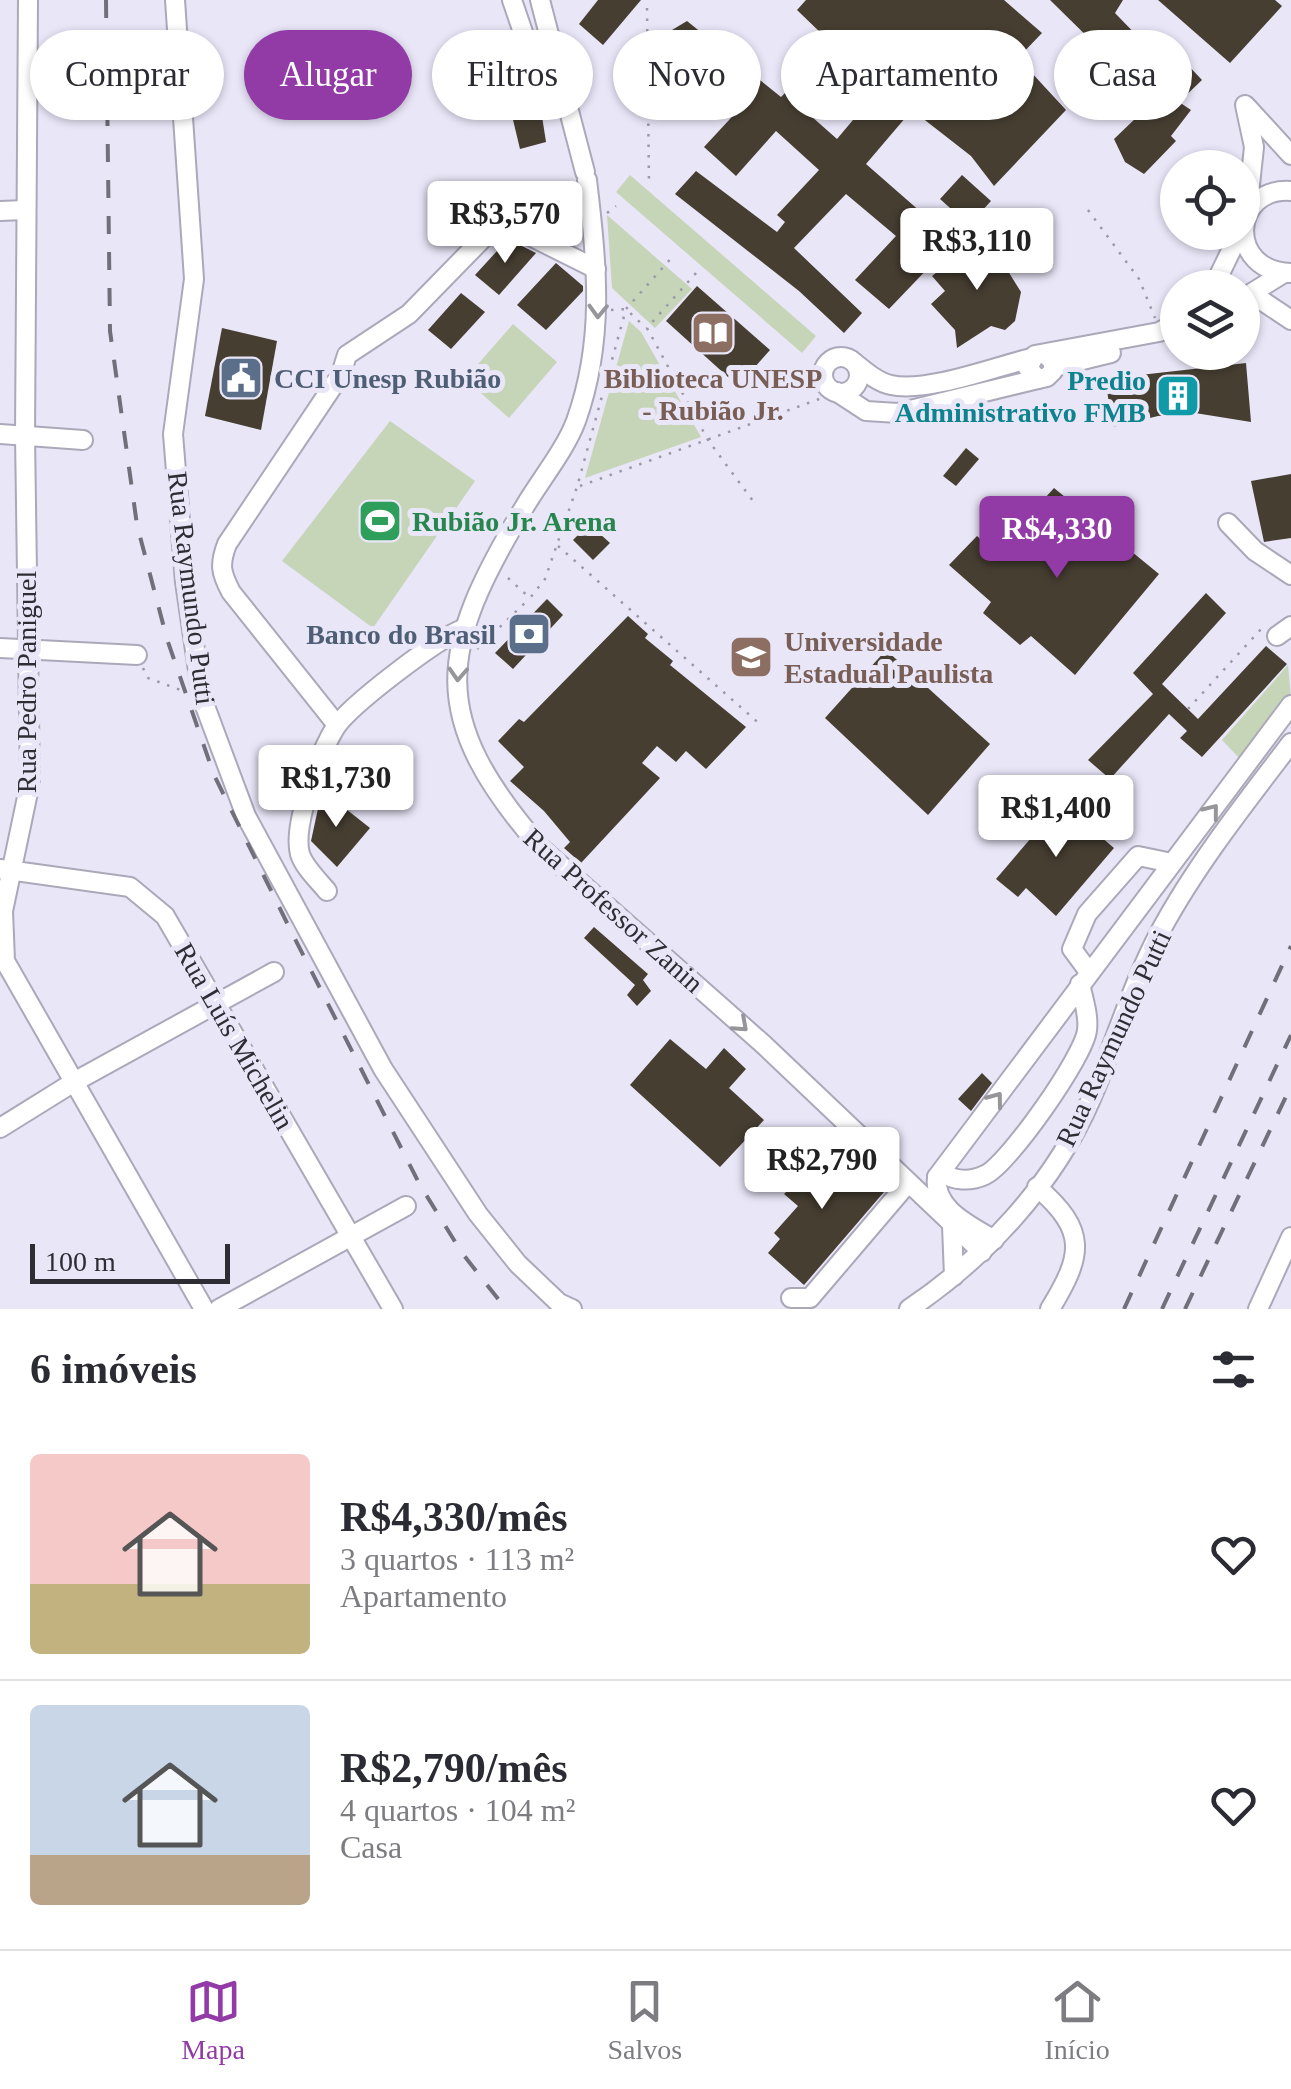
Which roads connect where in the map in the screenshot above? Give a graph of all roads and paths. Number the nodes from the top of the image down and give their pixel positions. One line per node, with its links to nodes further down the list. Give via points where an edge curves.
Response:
1 (28, 0): 15 (street, Rua Pedro Paniguel)
2 (174, 0): 50 (street, Rua Raymundo Putti, via 194,279 173,434)
3 (512, 0): 6 (street, Rua Professor Zanin)
4 (540, 0): 7 (street, Rua Professor Zanin)
5 (647, 8): 12 (path)
6 (522, 30)
7 (549, 30)
8 (573, 120): 20 (street, Rua Professor Zanin)
9 (1254, 147): 10 (street); 10 (street, via 1245,105); 11 (street)
10 (1286, 148)
11 (1254, 150)
12 (650, 186)
13 (1291, 191): 14 (street)
14 (1260, 199)
15 (25, 210): 17 (street); 34 (street, Rua Pedro Paniguel)
16 (1088, 210): 27 (path)
17 (0, 211)
18 (1249, 250): 22 (street, via 1262,267)
19 (674, 255): 26 (path)
20 (596, 269): 44 (street, Rua Professor Zanin, one-way to 44, via 597,332 574,426 484,578); 53 (street, via 506,224 493,228 409,314 347,355 341,374 227,544 220,562 231,592)
21 (696, 273): 29 (path)
22 (1289, 274): 23 (street)
23 (1260, 289)
24 (1260, 303): 28 (street)
25 (611, 310): 26 (path)
26 (626, 310): 29 (path); 37 (path)
27 (1160, 318)
28 (1291, 320)
29 (646, 328): 36 (path)
30 (1160, 341): 31 (street)
31 (1043, 360): 32 (street, via 1028,368 1038,378 898,413 866,411); 32 (street, via 895,386 836,358 826,364 824,382)
32 (837, 392): 36 (path)
33 (0, 434): 34 (street)
34 (25, 434): 35 (street); 47 (street, Rua Pedro Paniguel)
35 (84, 440)
36 (708, 440): 37 (path); 38 (path)
37 (577, 486): 40 (path)
38 (752, 501)
39 (1228, 523): 41 (street)
40 (557, 545): 43 (path); 54 (path)
41 (1291, 575)
42 (508, 578): 43 (path)
43 (530, 598): 49 (path)
44 (463, 629): 49 (street, Rua Professor Zanin); 53 (street, via 429,646)
45 (1278, 629): 52 (path)
46 (0, 648): 47 (street)
47 (26, 648): 48 (street); 57 (street, Rua Pedro Paniguel, via 30,783)
48 (137, 655): 50 (path, via 148,678)
49 (458, 667): 65 (street, Rua Professor Zanin, one-way to 65, via 464,731 479,767 541,848 763,1044)
50 (202, 698): 77 (street, Rua Raymundo Putti, via 246,816 383,1069 478,1214 518,1264)
51 (1291, 705): 56 (street, one-way to 51)
52 (1188, 709)
53 (337, 725): 58 (street, via 315,775 298,842 300,858)
54 (762, 726)
55 (1291, 743): 66 (street, Rua Raymundo Putti, via 1162,928 1091,1099)
56 (1172, 863): 60 (street); 60 (street, via 1138,856 1087,914 1072,949)
57 (5, 870): 61 (street, Rua Luís Michelin, via 111,882 147,896); 62 (street, Rua Pedro Paniguel, via 5,960)
58 (327, 891)
59 (274, 972): 61 (street)
60 (1085, 978): 64 (street, one-way to 60); 64 (street, via 1088,1032 1038,1117 986,1175 962,1180)
61 (217, 1002): 62 (street); 70 (street, Rua Luís Michelin)
62 (74, 1082): 63 (street); 74 (street, Rua Pedro Paniguel)
63 (0, 1128)
64 (939, 1174): 65 (street); 71 (street, via 938,1196)
65 (908, 1184): 68 (street, Rua Professor Zanin); 73 (street, via 810,1298)
66 (1037, 1187): 71 (street, Rua Raymundo Putti); 79 (street, via 1069,1220 1077,1241 1076,1258)
67 (406, 1206): 70 (street)
68 (952, 1226): 71 (street, Rua Professor Zanin); 72 (street)
69 (1291, 1236): 80 (street)
70 (349, 1237): 75 (street); 76 (street, Rua Luís Michelin)
71 (988, 1246): 72 (street, Rua Raymundo Putti)
72 (954, 1276): 78 (street, Rua Raymundo Putti)
73 (790, 1298)
74 (204, 1309)
75 (218, 1309)
76 (393, 1309)
77 (572, 1309)
78 (909, 1309)
79 (1050, 1309)
80 (1258, 1309)

